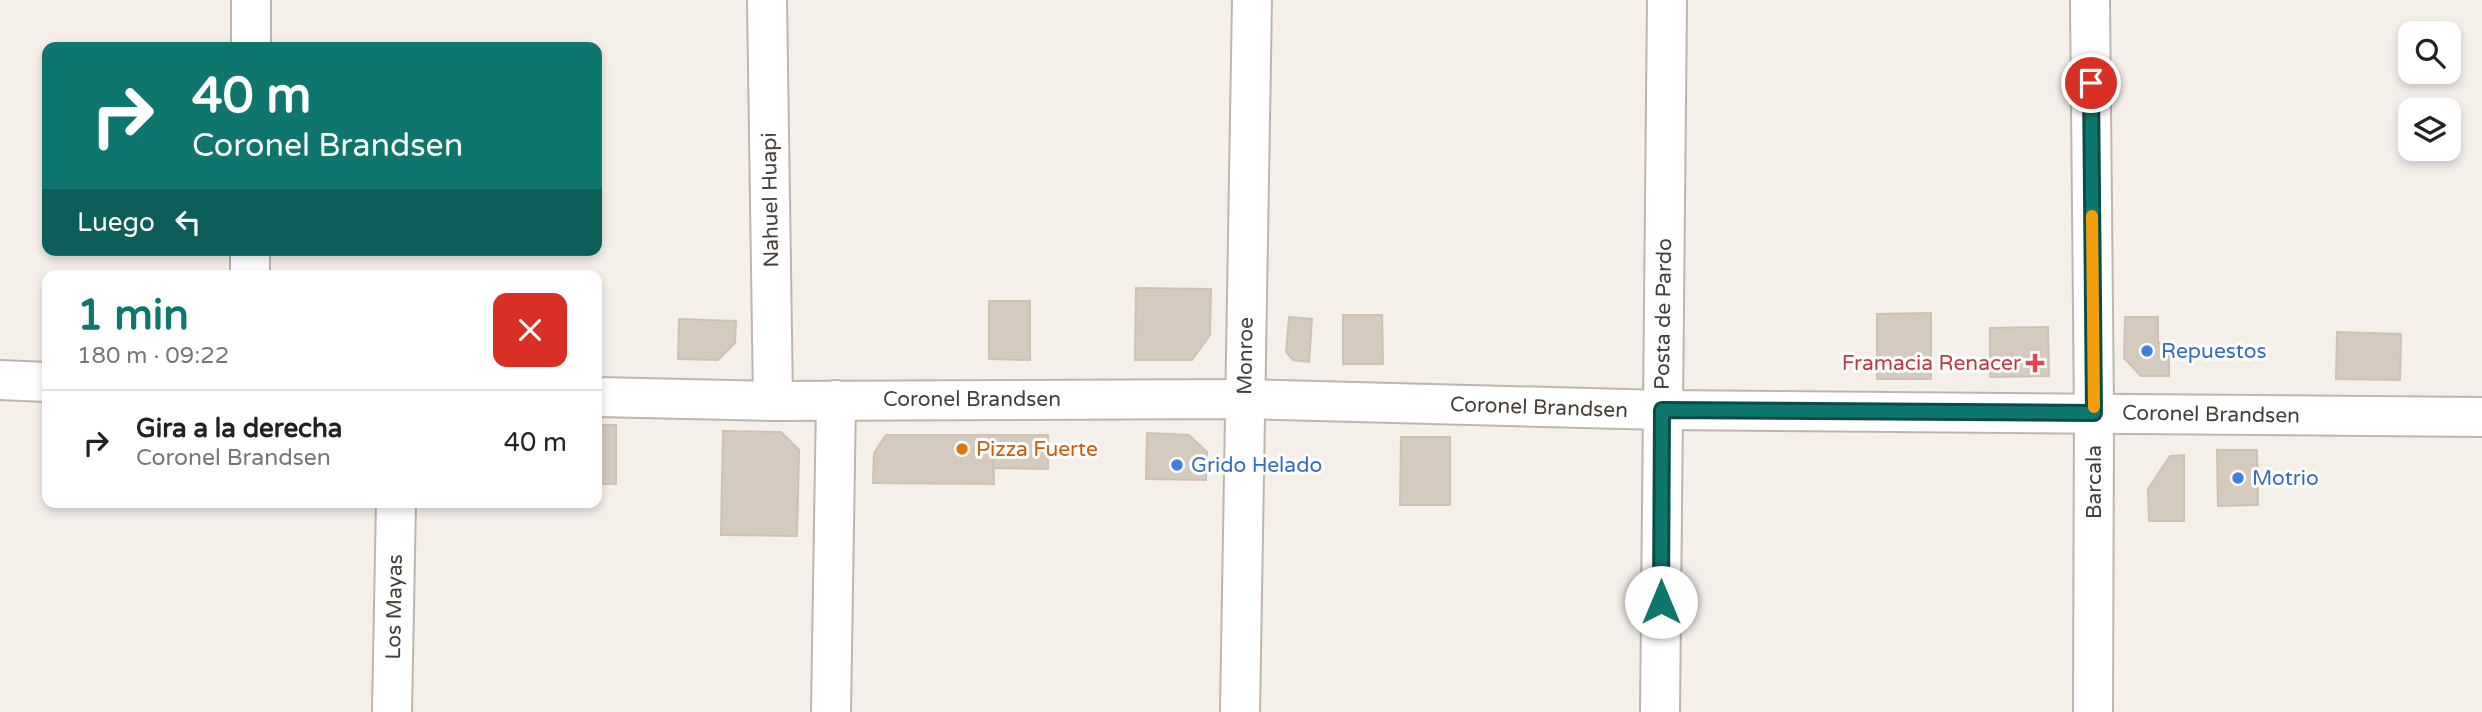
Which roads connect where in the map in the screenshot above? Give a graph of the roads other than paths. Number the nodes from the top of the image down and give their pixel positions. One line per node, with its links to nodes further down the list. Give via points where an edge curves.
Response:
1 (251, 0): 6 (street)
2 (767, 0): 12 (street, Nahuel Huapi)
3 (1252, 0): 10 (street, Monroe)
4 (1667, 0): 13 (street, Posta de Pardo)
5 (2090, 0): 14 (street, Barcala)
6 (251, 42)
7 (0, 380): 8 (street)
8 (42, 382)
9 (602, 397): 12 (street, Coronel Brandsen)
10 (1244, 399): 11 (street, Coronel Brandsen); 13 (street, Coronel Brandsen); 19 (street, Monroe)
11 (836, 400): 12 (street, Coronel Brandsen); 18 (street)
12 (773, 401)
13 (1662, 410): 14 (street, Coronel Brandsen); 20 (street, Posta de Pardo)
14 (2094, 413): 15 (street, Coronel Brandsen); 21 (street, Barcala)
15 (2482, 417)
16 (396, 508): 17 (street, Los Mayas)
17 (393, 712)
18 (831, 712)
19 (1240, 712)
20 (1660, 712)
21 (2093, 712)

